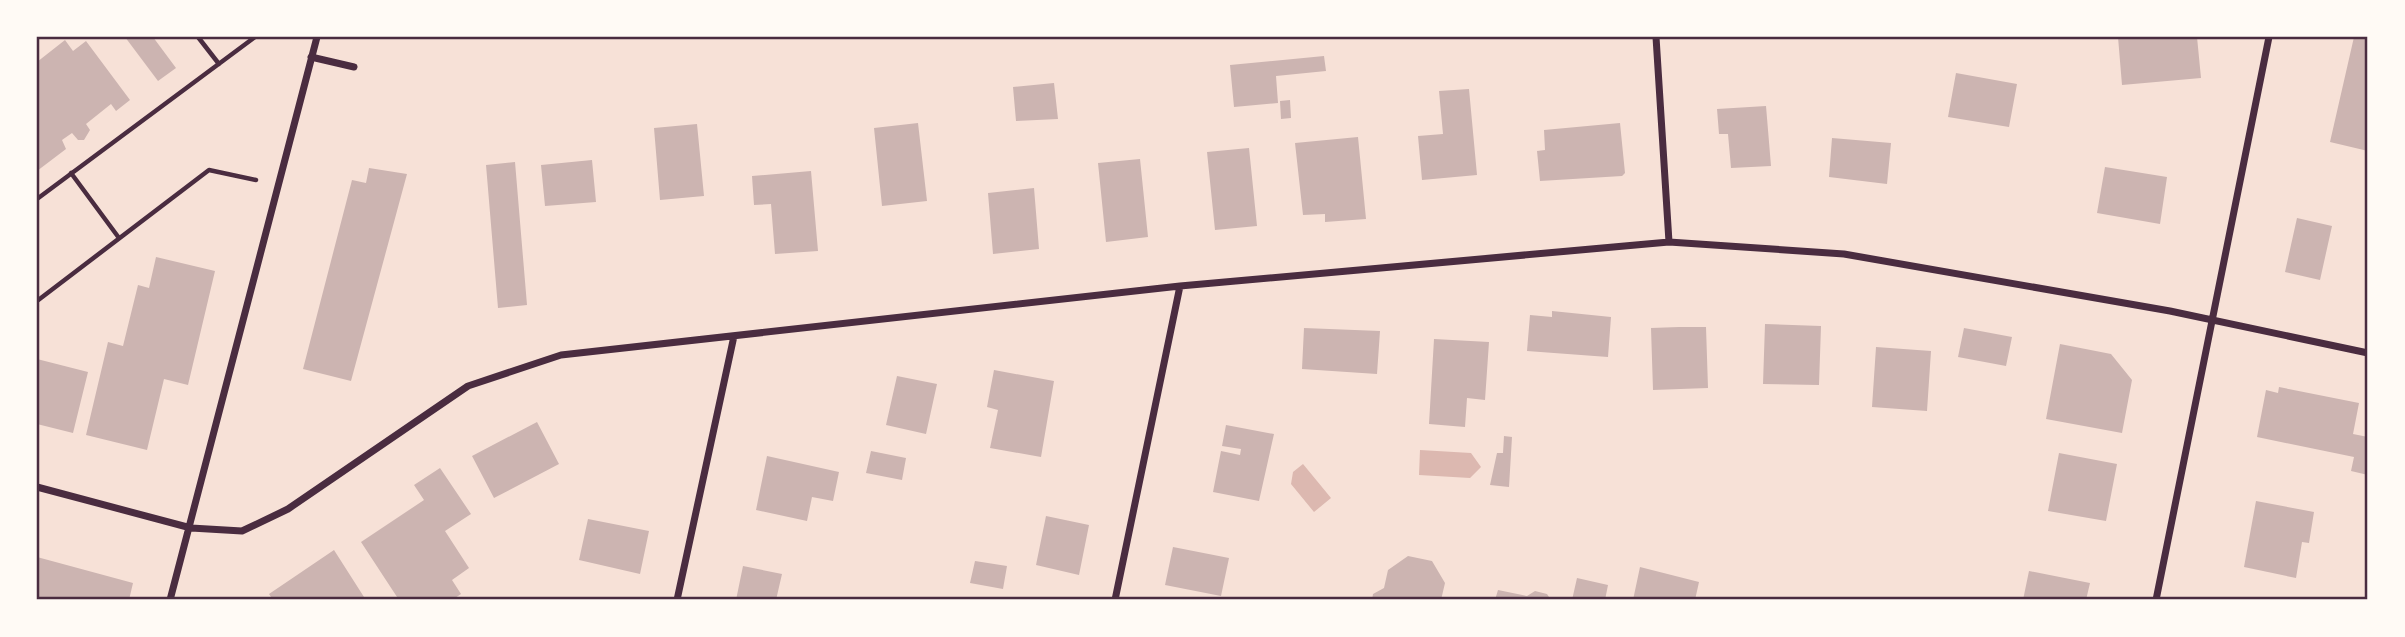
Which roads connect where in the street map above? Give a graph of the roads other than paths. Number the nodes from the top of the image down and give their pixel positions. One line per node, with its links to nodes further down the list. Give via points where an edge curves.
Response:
1 (317, 37): 4 (street)
2 (1656, 37): 6 (street)
3 (2269, 37): 8 (street)
4 (311, 57): 5 (street); 12 (street)
5 (354, 67)
6 (1670, 242): 7 (street); 8 (street, via 1844,254)
7 (1180, 286): 9 (street); 15 (street)
8 (2214, 321): 10 (street); 16 (street)
9 (734, 336): 12 (street, via 561,355 468,386 289,509 242,531); 14 (street)
10 (2368, 353)
11 (37, 487): 12 (street)
12 (191, 528): 13 (street)
13 (170, 600)
14 (677, 600)
15 (1115, 600)
16 (2156, 600)

